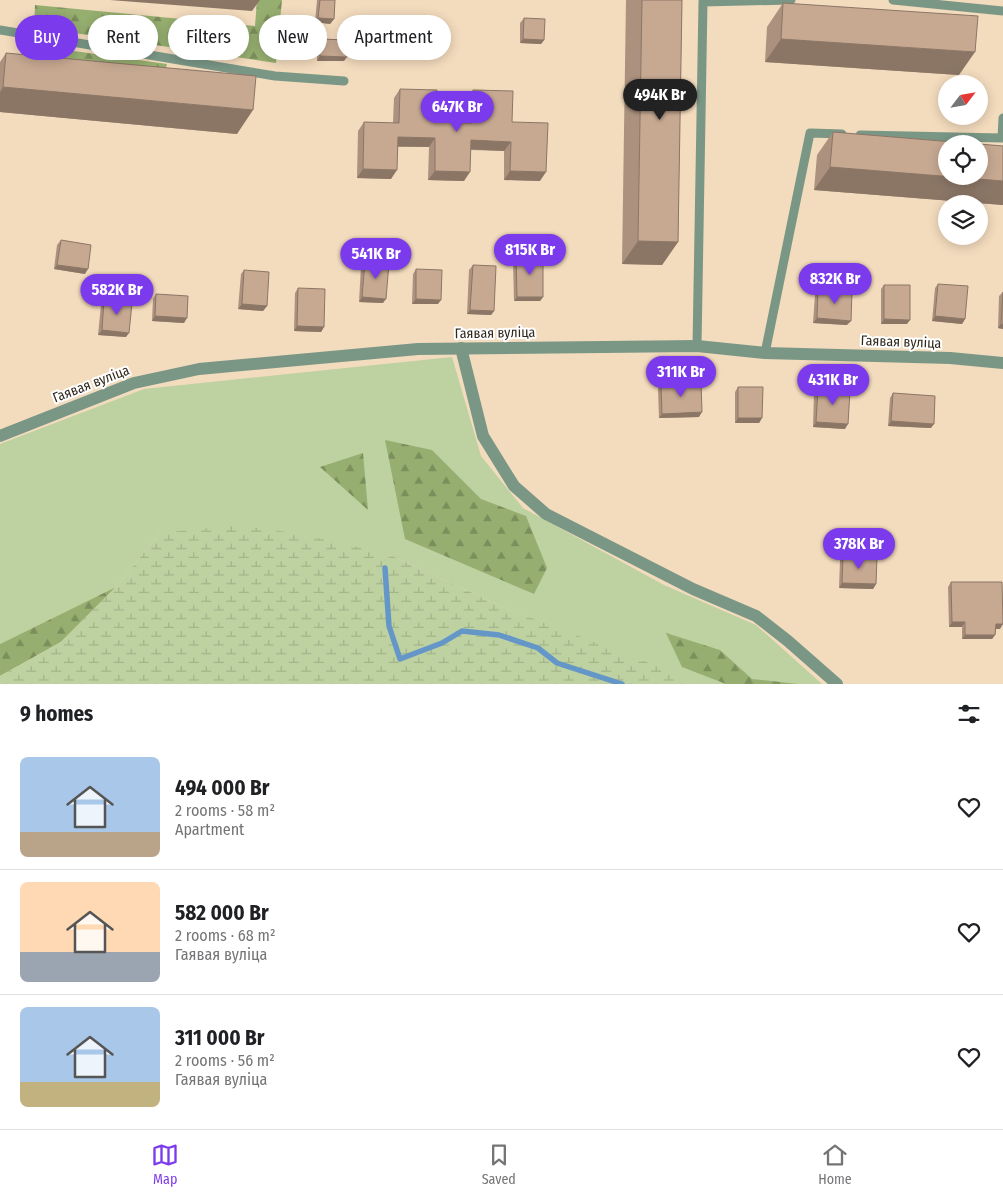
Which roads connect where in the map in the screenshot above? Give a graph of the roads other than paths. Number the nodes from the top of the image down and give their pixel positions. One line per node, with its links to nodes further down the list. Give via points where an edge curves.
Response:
1 (791, 0): 7 (lane, via 703,2)
2 (893, 0): 3 (lane)
3 (1003, 11)
4 (0, 30): 5 (lane, via 275,76)
5 (344, 81)
6 (1003, 118): 9 (lane, via 1002,138 810,133)
7 (697, 346): 8 (street, Гаявая вуліца); 9 (street, Гаявая вуліца)
8 (461, 348): 11 (street, Гаявая вуліца, via 199,369 134,382); 12 (street, via 483,436 514,486 546,514 693,589 756,616)
9 (765, 353): 10 (street, Гаявая вуліца, via 950,358)
10 (1003, 363)
11 (0, 436)
12 (836, 684)

